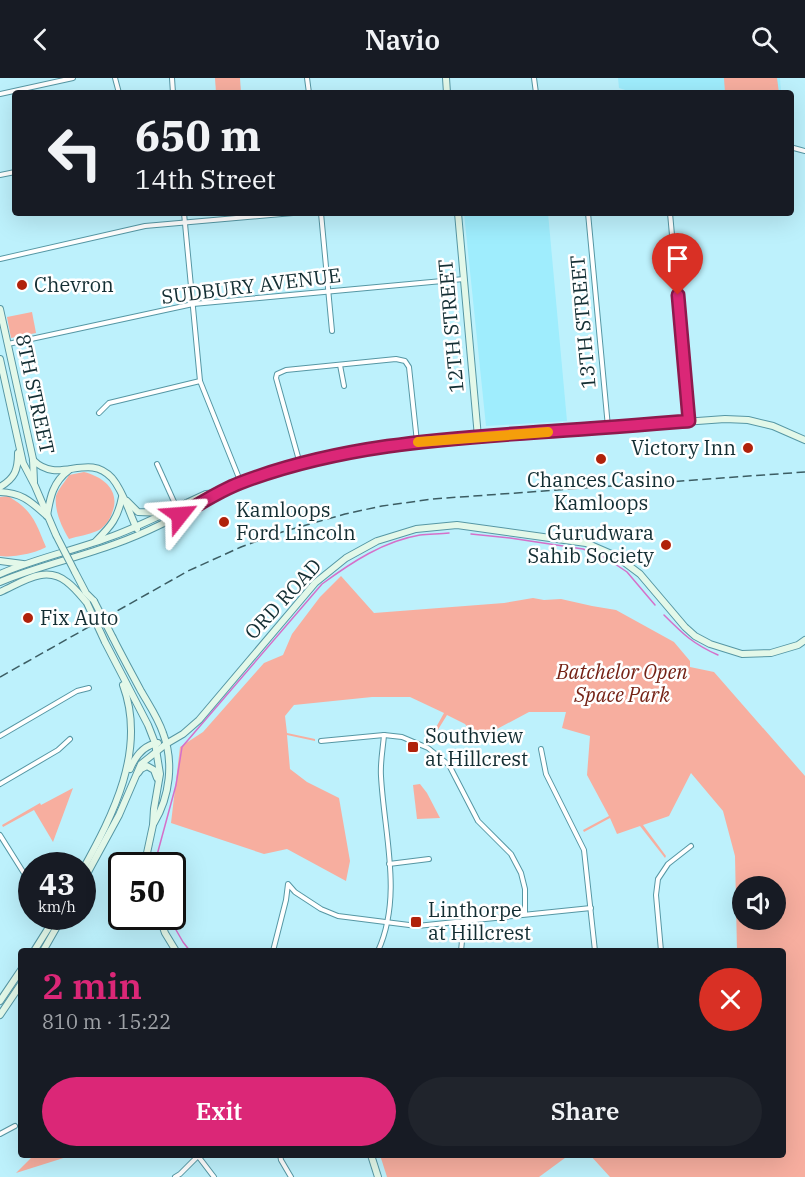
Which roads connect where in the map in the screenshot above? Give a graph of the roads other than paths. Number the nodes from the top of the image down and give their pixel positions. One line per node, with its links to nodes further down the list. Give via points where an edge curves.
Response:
1 (73, 78): 2 (street)
2 (18, 90)
3 (184, 216): 9 (street)
4 (257, 216): 9 (street)
5 (321, 216): 12 (street)
6 (458, 216): 11 (main road, 12TH STREET)
7 (588, 216): 24 (street, 13TH STREET)
8 (670, 216): 23 (street)
9 (185, 222): 10 (street, via 145,226); 13 (street)
10 (0, 259)
11 (464, 279): 12 (street, SUDBURY AVENUE); 25 (main road, 12TH STREET)
12 (328, 291): 13 (street, SUDBURY AVENUE); 15 (street)
13 (193, 304): 16 (street, SUDBURY AVENUE); 20 (street)
14 (0, 309): 16 (main road, 8TH STREET)
15 (333, 331)
16 (8, 344): 18 (main road, 8TH STREET)
17 (0, 363): 18 (street); 26 (main road, 8TH STREET)
18 (11, 363): 29 (main road, 8TH STREET)
19 (340, 365): 21 (street); 28 (street, via 405,361 409,367); 30 (street, via 277,374)
20 (200, 381): 22 (street, via 109,404); 33 (street)
21 (344, 386)
22 (99, 413)
23 (689, 421): 24 (main road); 27 (main road, via 748,420)
24 (608, 428): 25 (main road)
25 (478, 437): 28 (main road)
26 (18, 440): 34 (main road, 8TH STREET, via 23,464); 35 (main road, via 15,473)
27 (805, 440)
28 (417, 442): 30 (main road)
29 (33, 459): 32 (main road, via 46,470); 34 (main road, 8TH STREET)
30 (300, 464): 33 (main road)
31 (157, 465): 39 (street)
32 (70, 470): 38 (main road, via 102,470 117,484); 42 (main road, via 53,487)
33 (241, 483): 37 (main road)
34 (34, 486): 42 (main road, 8TH STREET)
35 (0, 487)
36 (0, 492): 42 (main road, via 27,499)
37 (218, 493): 39 (main road, via 206,494); 41 (main road)
38 (122, 496): 40 (main road, via 138,512); 43 (main road); 45 (main road, via 116,519)
39 (177, 508): 40 (main road); 41 (street)
40 (167, 513): 43 (main road)
41 (180, 515): 44 (main road)
42 (47, 516): 51 (main road, 8TH STREET, bridge)
43 (136, 527): 44 (main road); 45 (main road)
44 (139, 535): 49 (main road)
45 (94, 542): 47 (main road)
46 (0, 561): 47 (main road)
47 (23, 564): 48 (main road)
48 (0, 574)
49 (0, 582)
50 (0, 592): 51 (main road, via 39,574 51,574 69,583)
51 (90, 602): 53 (main road, 8TH STREET, bridge); 60 (main road, 8TH STREET, bridge, via 158,721)
52 (805, 640): 60 (main road, ORD ROAD, via 771,653 742,654 710,644 685,627 639,574 616,556 586,543 457,525 416,529 377,541 346,558 315,583 198,720)
53 (115, 662): 59 (main road, 8TH STREET); 66 (main road, via 131,721 130,754)
54 (89, 688): 56 (street, via 77,691)
55 (384, 735): 58 (street); 75 (street, via 381,774); 77 (street, via 402,737 428,748 449,765 478,821 511,854 521,873)
56 (0, 736)
57 (70, 739): 64 (street)
58 (321, 741)
59 (155, 743): 60 (main road); 62 (main road, 8TH STREET); 66 (main road, via 134,759)
60 (166, 744): 62 (main road, ORD ROAD); 67 (main road, 8TH STREET, via 169,777 161,811)
61 (541, 749): 76 (street, via 546,774 585,850)
62 (157, 752): 63 (main road, ORD ROAD, via 141,764); 65 (main road, 8TH STREET)
63 (135, 775): 65 (main road, via 151,767 157,774); 72 (main road)
64 (0, 784)
65 (158, 785): 67 (main road, 8TH STREET)
66 (123, 786): 70 (main road)
67 (153, 825): 71 (main road)
68 (0, 835): 74 (street)
69 (691, 846): 90 (street, via 668,864 658,879)
70 (93, 852)
71 (147, 852)
72 (96, 857)
73 (429, 859): 75 (street)
74 (18, 864)
75 (389, 864): 79 (street, via 391,894)
76 (591, 908): 77 (street); 89 (street)
77 (525, 914): 78 (street)
78 (464, 921): 79 (street, via 417,926); 88 (street)
79 (387, 922): 86 (street, via 338,916 321,909 288,884); 87 (street)
80 (47, 930): 83 (main road)
81 (55, 930): 84 (main road)
82 (164, 930): 85 (main road)
83 (36, 948)
84 (45, 948)
85 (174, 948)
86 (274, 948)
87 (379, 948)
88 (461, 948)
89 (596, 948)
90 (660, 948)
91 (18, 974): 93 (main road)
92 (18, 988): 94 (main road)
93 (0, 1001)
94 (0, 1015)
95 (15, 1126): 96 (street)
96 (0, 1134)
97 (197, 1158): 101 (street)
98 (200, 1158): 102 (street)
99 (281, 1158): 103 (street)
100 (373, 1158): 104 (main road)
101 (175, 1177)
102 (214, 1177)
103 (291, 1177)
104 (378, 1177)

